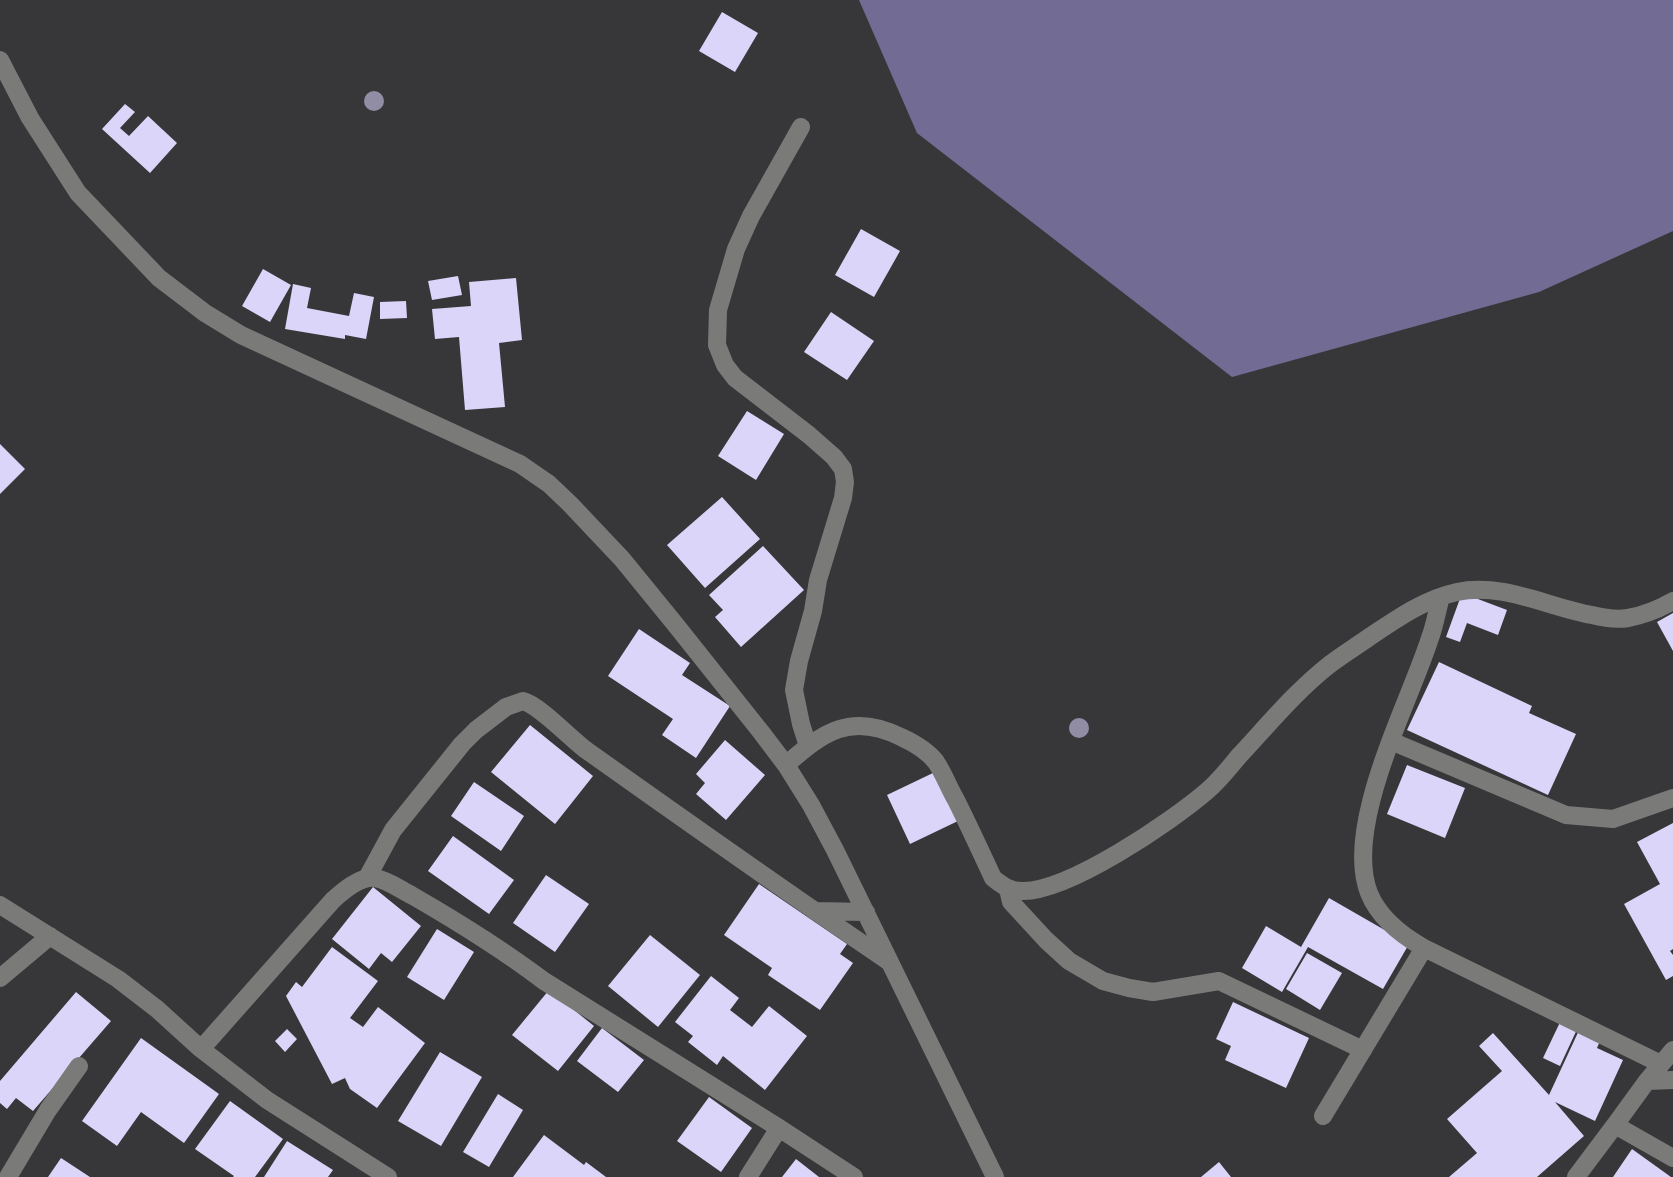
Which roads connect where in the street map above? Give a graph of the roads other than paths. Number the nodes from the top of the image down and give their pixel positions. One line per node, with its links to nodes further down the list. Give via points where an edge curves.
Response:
1 (3, 69): 7 (street, via 78,193 159,278 241,335 520,464 548,484 622,559)
2 (801, 127): 6 (street, via 736,249 718,310 717,345 735,378 809,435 843,469 843,498 818,580 794,690)
3 (1441, 597): 4 (street, via 1458,591 1506,592 1608,618 1646,614); 5 (street); 10 (street, via 1398,617 1330,664 1208,790 1158,828 1104,862 1060,881 1038,889)
4 (1673, 601)
5 (1391, 741): 8 (street, via 1566,815 1614,819); 15 (street, via 1374,793 1362,854 1364,870 1376,907 1400,934)
6 (808, 746): 7 (street); 10 (street, via 853,725 880,728 919,746 940,769 993,878)
7 (786, 765): 13 (street)
8 (1673, 798)
9 (367, 878): 12 (street, via 393,830 462,744 506,708 523,701); 18 (street, via 333,900); 26 (street, via 391,884 430,906)
10 (1008, 889): 19 (street, via 1011,902 1046,940 1102,981 1153,992 1219,981)
11 (0, 905): 14 (street)
12 (814, 911): 13 (street); 16 (street)
13 (866, 912): 16 (street)
14 (50, 936): 17 (street); 18 (street, via 118,979)
15 (1424, 948): 19 (street); 20 (street)
16 (891, 963): 32 (street)
17 (0, 978)
18 (201, 1049): 29 (street, via 267,1100)
19 (1363, 1050): 24 (street)
20 (1667, 1057): 23 (street)
21 (79, 1066): 28 (street)
22 (1673, 1080): 23 (street)
23 (1647, 1081): 25 (street)
24 (1323, 1116)
25 (1615, 1125): 27 (street); 33 (street)
26 (779, 1128): 30 (street); 31 (street)
27 (1673, 1158)
28 (8, 1177)
29 (388, 1177)
30 (748, 1177)
31 (854, 1177)
32 (995, 1177)
33 (1576, 1177)

